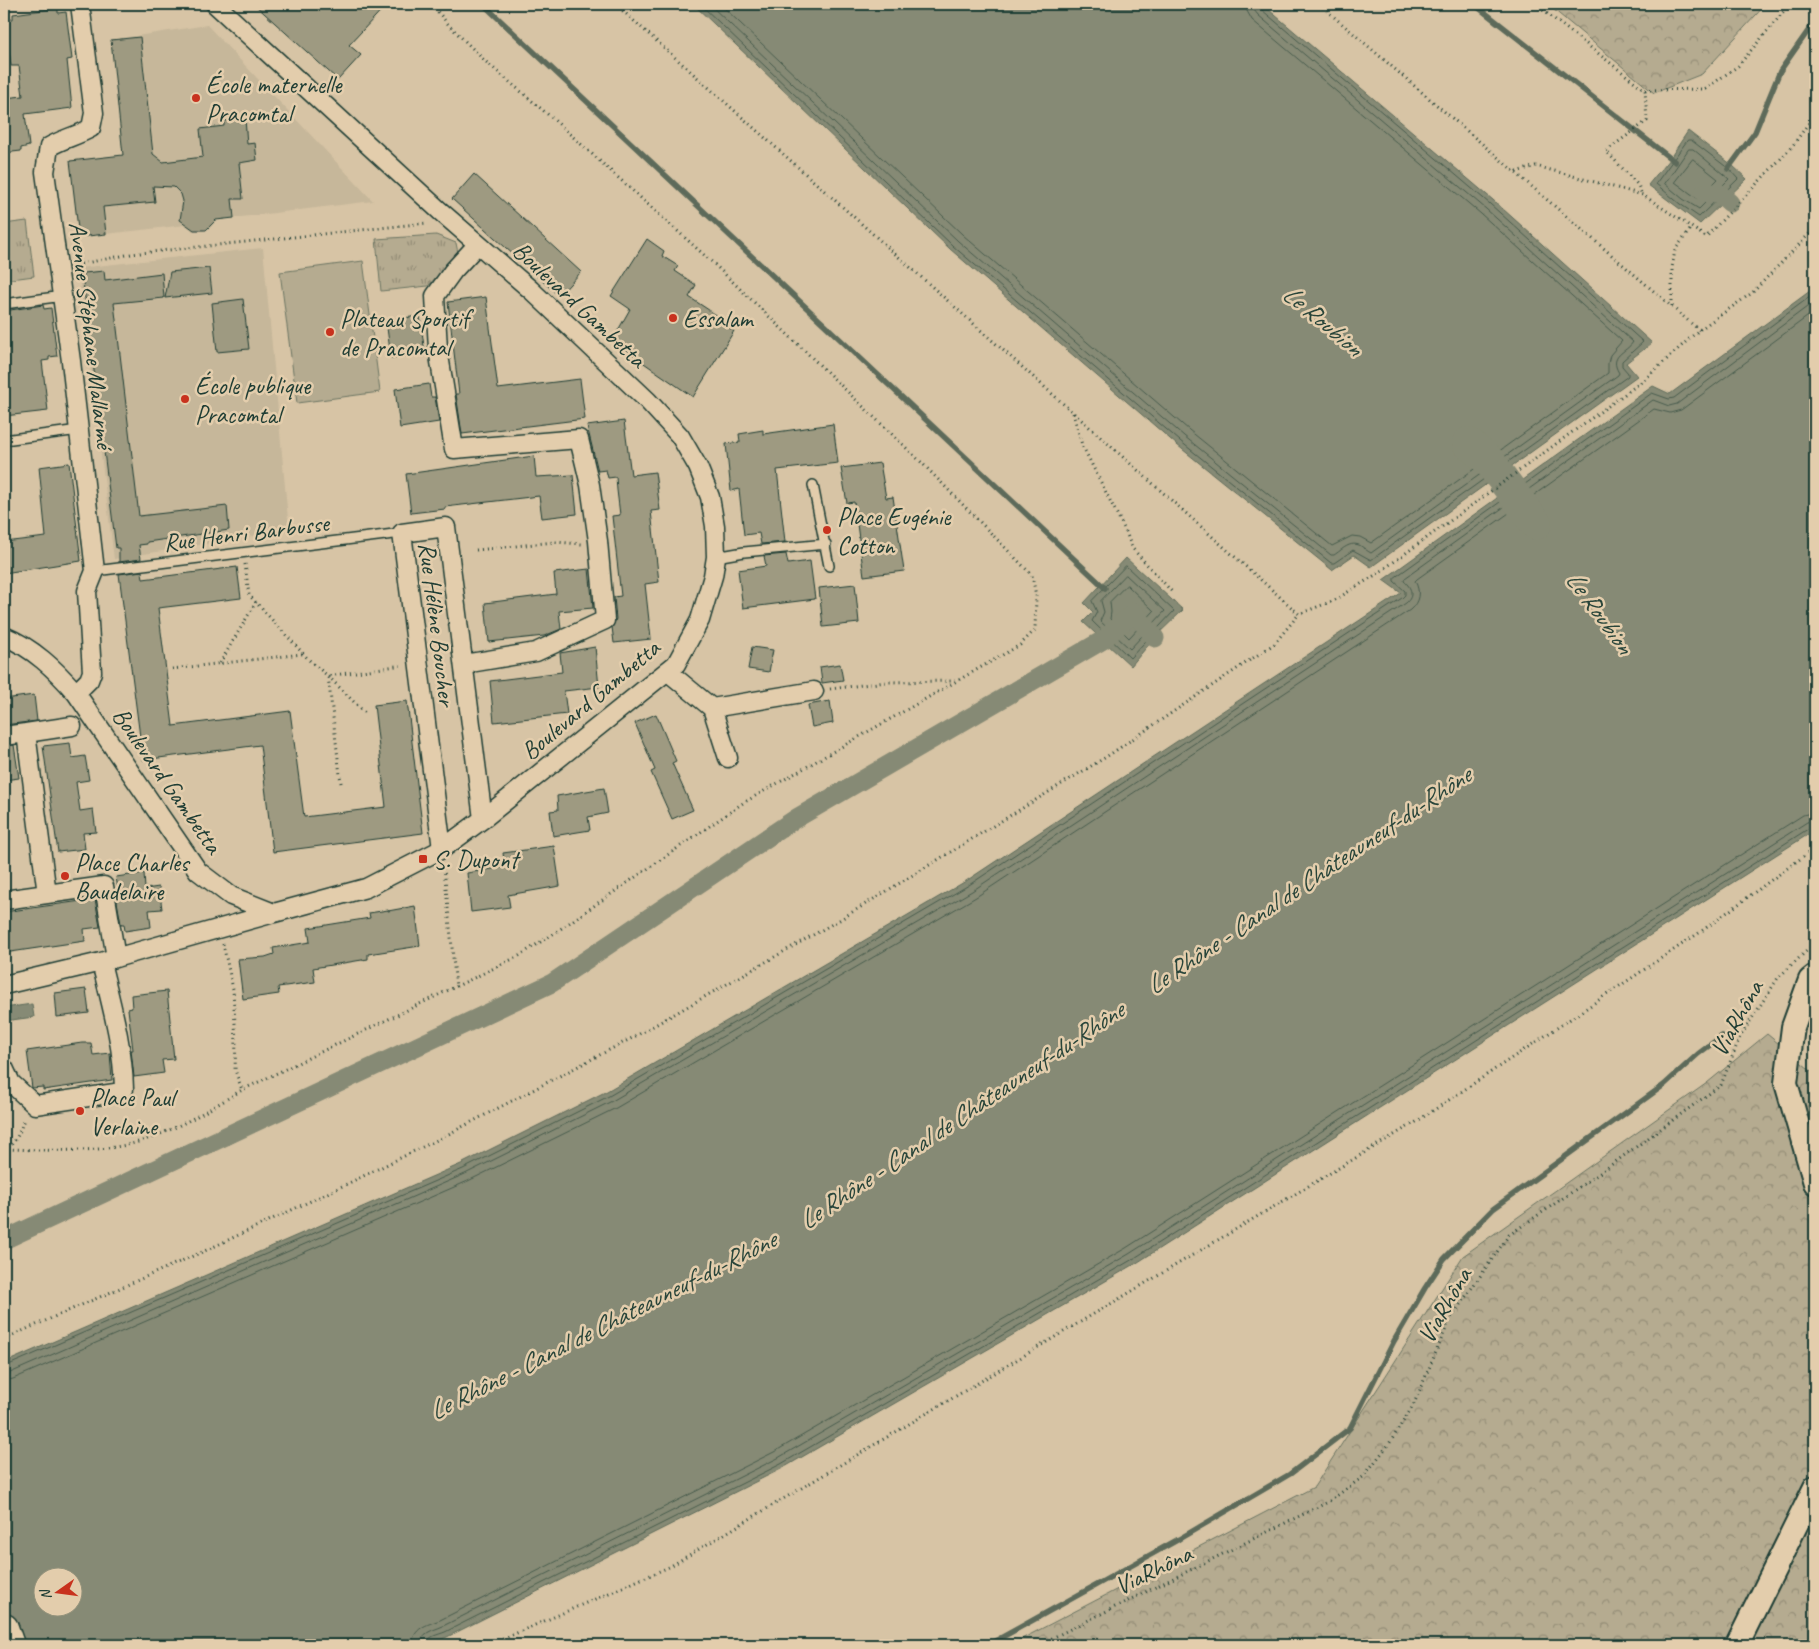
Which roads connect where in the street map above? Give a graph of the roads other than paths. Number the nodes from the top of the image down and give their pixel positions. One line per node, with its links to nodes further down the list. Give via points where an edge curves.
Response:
1 (80, 4): 4 (street, Avenue Stéphane Mallarmé, via 94,113 91,128 49,148 45,172)
2 (215, 4): 3 (street, Boulevard Gambetta)
3 (478, 244): 11 (street, Boulevard Gambetta, via 648,400 680,436 710,497); 15 (street, via 435,296 438,349 454,449 579,439 590,485 605,620 536,652)
4 (63, 296): 5 (lane); 6 (street, Avenue Stéphane Mallarmé)
5 (4, 304)
6 (80, 430): 7 (lane); 13 (street, Avenue Stéphane Mallarmé)
7 (4, 440)
8 (813, 486): 10 (lane)
9 (402, 533): 13 (lane, Rue Henri Barbusse); 15 (street, Rue Hélène Boucher, via 446,527); 25 (street, Rue Hélène Boucher)
10 (826, 544): 11 (lane); 12 (lane)
11 (716, 557): 16 (street, Boulevard Gambetta, via 700,620 676,664)
12 (829, 566)
13 (94, 571): 18 (street, Avenue Stéphane Mallarmé, via 87,590 92,672)
14 (4, 636): 18 (street, Boulevard Gambetta, via 25,646 54,668)
15 (464, 664): 24 (street, Rue Hélène Boucher)
16 (667, 671): 19 (street); 24 (street, Boulevard Gambetta)
17 (814, 691): 19 (street)
18 (76, 693): 28 (street, Boulevard Gambetta, via 198,871 231,896)
19 (712, 708): 23 (street)
20 (72, 726): 21 (street)
21 (26, 734): 22 (street); 26 (street)
22 (4, 736)
23 (728, 758)
24 (483, 819): 25 (street, Boulevard Gambetta)
25 (442, 849): 28 (street, Boulevard Gambetta, via 366,888)
26 (47, 894): 27 (street); 29 (street, via 104,886)
27 (4, 900)
28 (274, 913): 29 (street)
29 (109, 960): 31 (street); 32 (street, via 124,1089 35,1105 11,1083)
30 (1815, 976): 33 (street, via 1810,980 1793,1027 1786,1083)
31 (4, 985)
32 (4, 1068)
33 (1815, 1183)
34 (1815, 1487): 37 (street)
35 (4, 1628): 36 (main road)
36 (10, 1645)
37 (1737, 1645)

